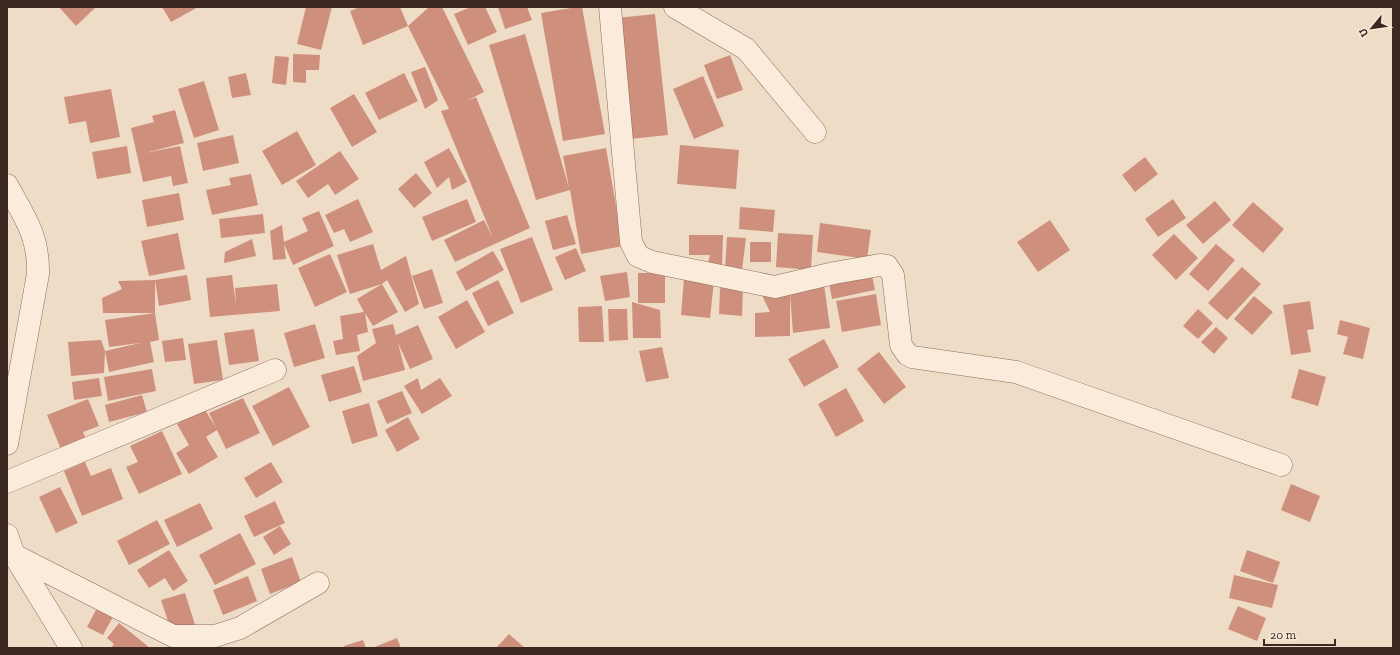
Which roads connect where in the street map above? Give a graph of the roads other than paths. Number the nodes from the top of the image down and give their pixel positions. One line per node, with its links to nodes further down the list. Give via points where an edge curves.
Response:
1 (610, 7): 7 (street, via 631,242 638,256 652,262 767,286 783,286 834,273 887,266 893,275 901,346 912,357 1016,372)
2 (675, 7): 3 (street, via 746,49)
3 (815, 132)
4 (7, 185): 6 (street, via 32,232 38,256 38,274)
5 (275, 370): 8 (street)
6 (7, 444)
7 (1281, 465)
8 (7, 482)
9 (10, 545): 10 (street, via 173,636 215,636 240,628); 11 (street)
10 (318, 583)
11 (71, 648)

